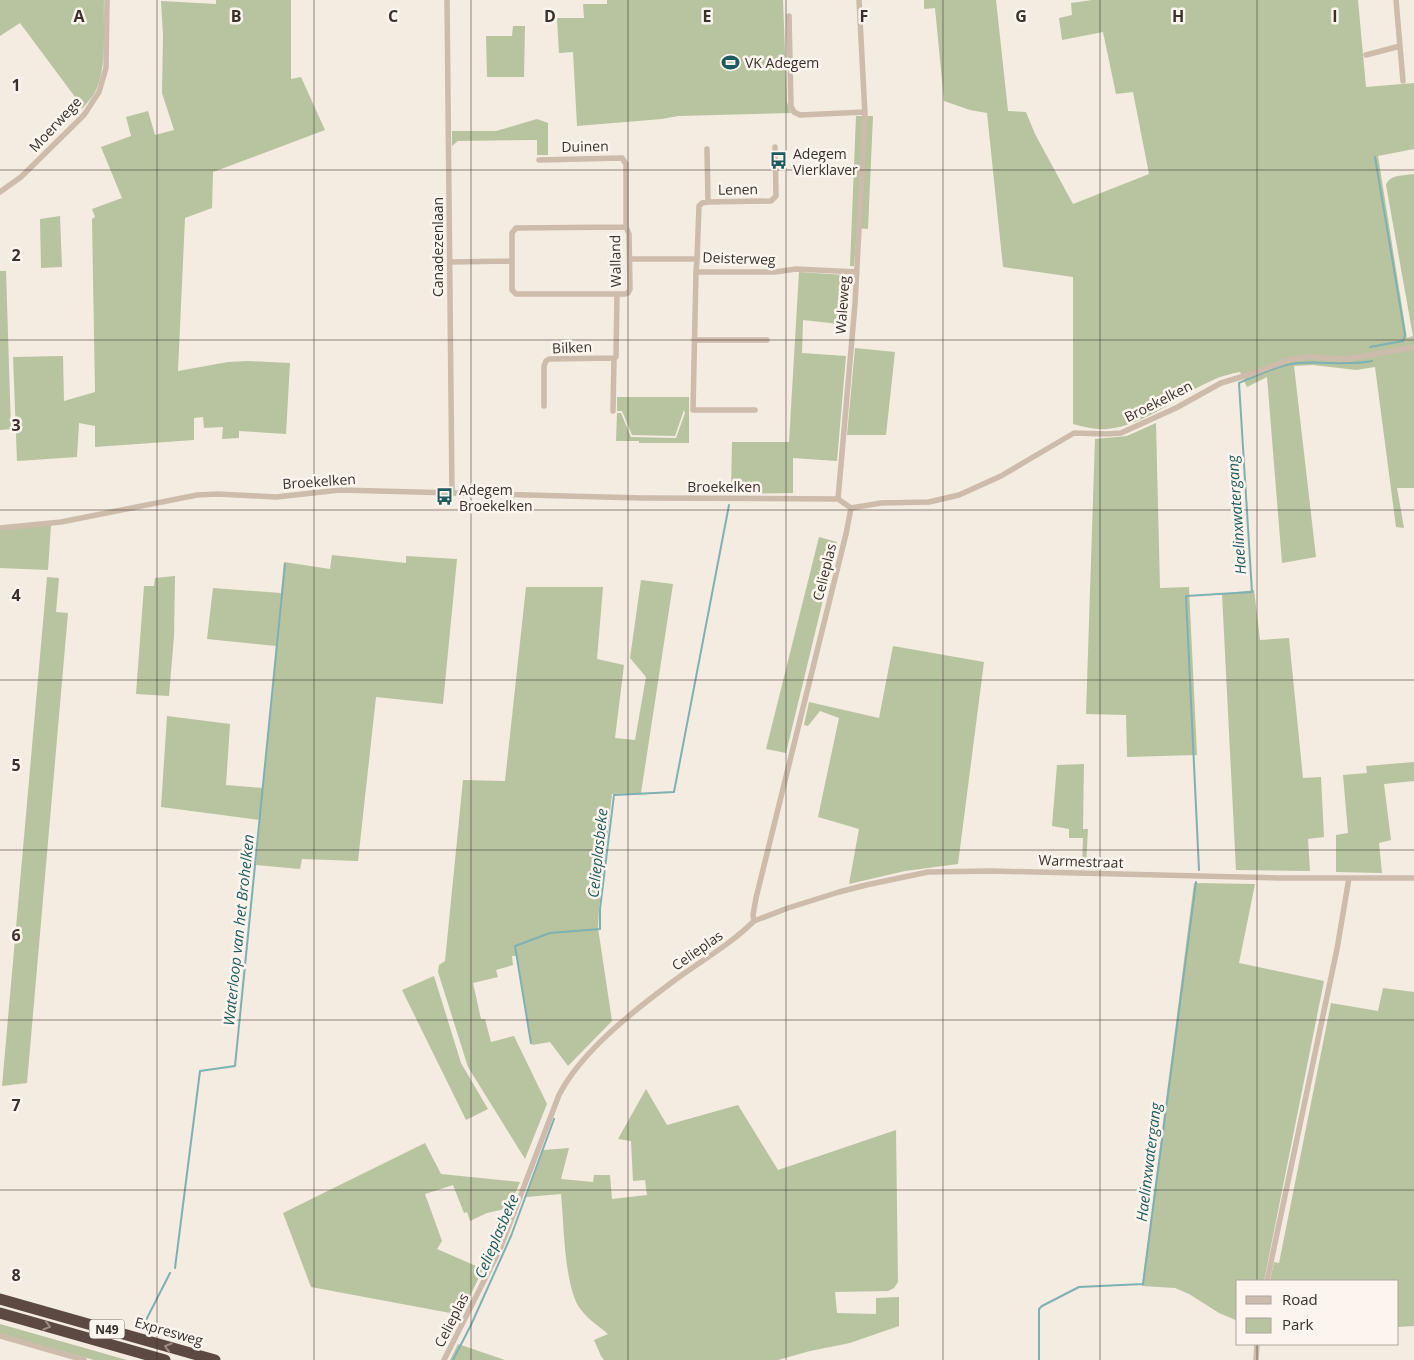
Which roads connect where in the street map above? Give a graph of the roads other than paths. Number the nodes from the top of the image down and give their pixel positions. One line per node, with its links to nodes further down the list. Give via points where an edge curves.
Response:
1 (108, 0): 13 (street, Moerwege, via 106,68 100,92 84,115 21,178)
2 (448, 0): 19 (street, Canadezenlaan)
3 (859, 0): 9 (street, Waleweg)
4 (1396, 0): 6 (street)
5 (789, 16): 9 (street, via 791,106 794,112 800,115)
6 (1400, 46): 7 (street); 8 (street)
7 (1366, 55)
8 (1403, 81)
9 (865, 112): 21 (street, Waleweg)
10 (775, 146): 14 (street, Lenen, via 776,196 771,201)
11 (707, 149): 14 (street, Lenen)
12 (539, 160): 15 (street, Duinen, via 622,158 626,164)
13 (0, 192)
14 (708, 202): 17 (street, Lenen, via 699,206)
15 (626, 227): 16 (street, Walland); 18 (street, Walland, via 516,228 512,233)
16 (630, 259): 17 (street, Deisterweg); 22 (street, Walland, via 630,290)
17 (697, 259): 20 (street, Deisterweg)
18 (512, 261): 19 (street); 22 (street, Walland, via 512,290 516,294)
19 (450, 262): 30 (street, Canadezenlaan)
20 (696, 272): 21 (street, Deisterweg, via 796,269); 23 (street)
21 (857, 272): 31 (street, Waleweg)
22 (616, 295): 26 (street, via 617,354)
23 (694, 340): 24 (street); 28 (street, via 693,410)
24 (767, 340)
25 (1414, 347): 32 (street, Broekelken, via 1348,359 1307,357 1291,360 1216,385 1121,433 1080,432 1069,435 1001,476 959,496 929,502 881,503)
26 (614, 358): 27 (street, Bilken, via 546,361); 29 (street)
27 (544, 406)
28 (755, 410)
29 (613, 412)
30 (452, 494): 31 (street, Broekelken); 33 (street, Broekelken, via 340,490 276,497 197,495 61,522)
31 (838, 499): 32 (street)
32 (850, 508): 36 (street, Celieplas, via 756,898)
33 (0, 528)
34 (1349, 878): 35 (street, Warmestraat); 36 (street, Warmestraat, via 928,872 839,892); 37 (street)
35 (1414, 878)
36 (754, 922): 45 (street, Celieplas, via 623,1022 593,1049 571,1075 559,1095 500,1249)
37 (1267, 1280)
38 (0, 1299): 44 (highway, Expresweg / N49, one-way to 38)
39 (0, 1313): 43 (highway, Expresweg / N49, one-way to 43)
40 (0, 1336): 42 (street)
41 (1257, 1345): 46 (street)
42 (84, 1360)
43 (165, 1360)
44 (215, 1360)
45 (444, 1360)
46 (1256, 1360)

